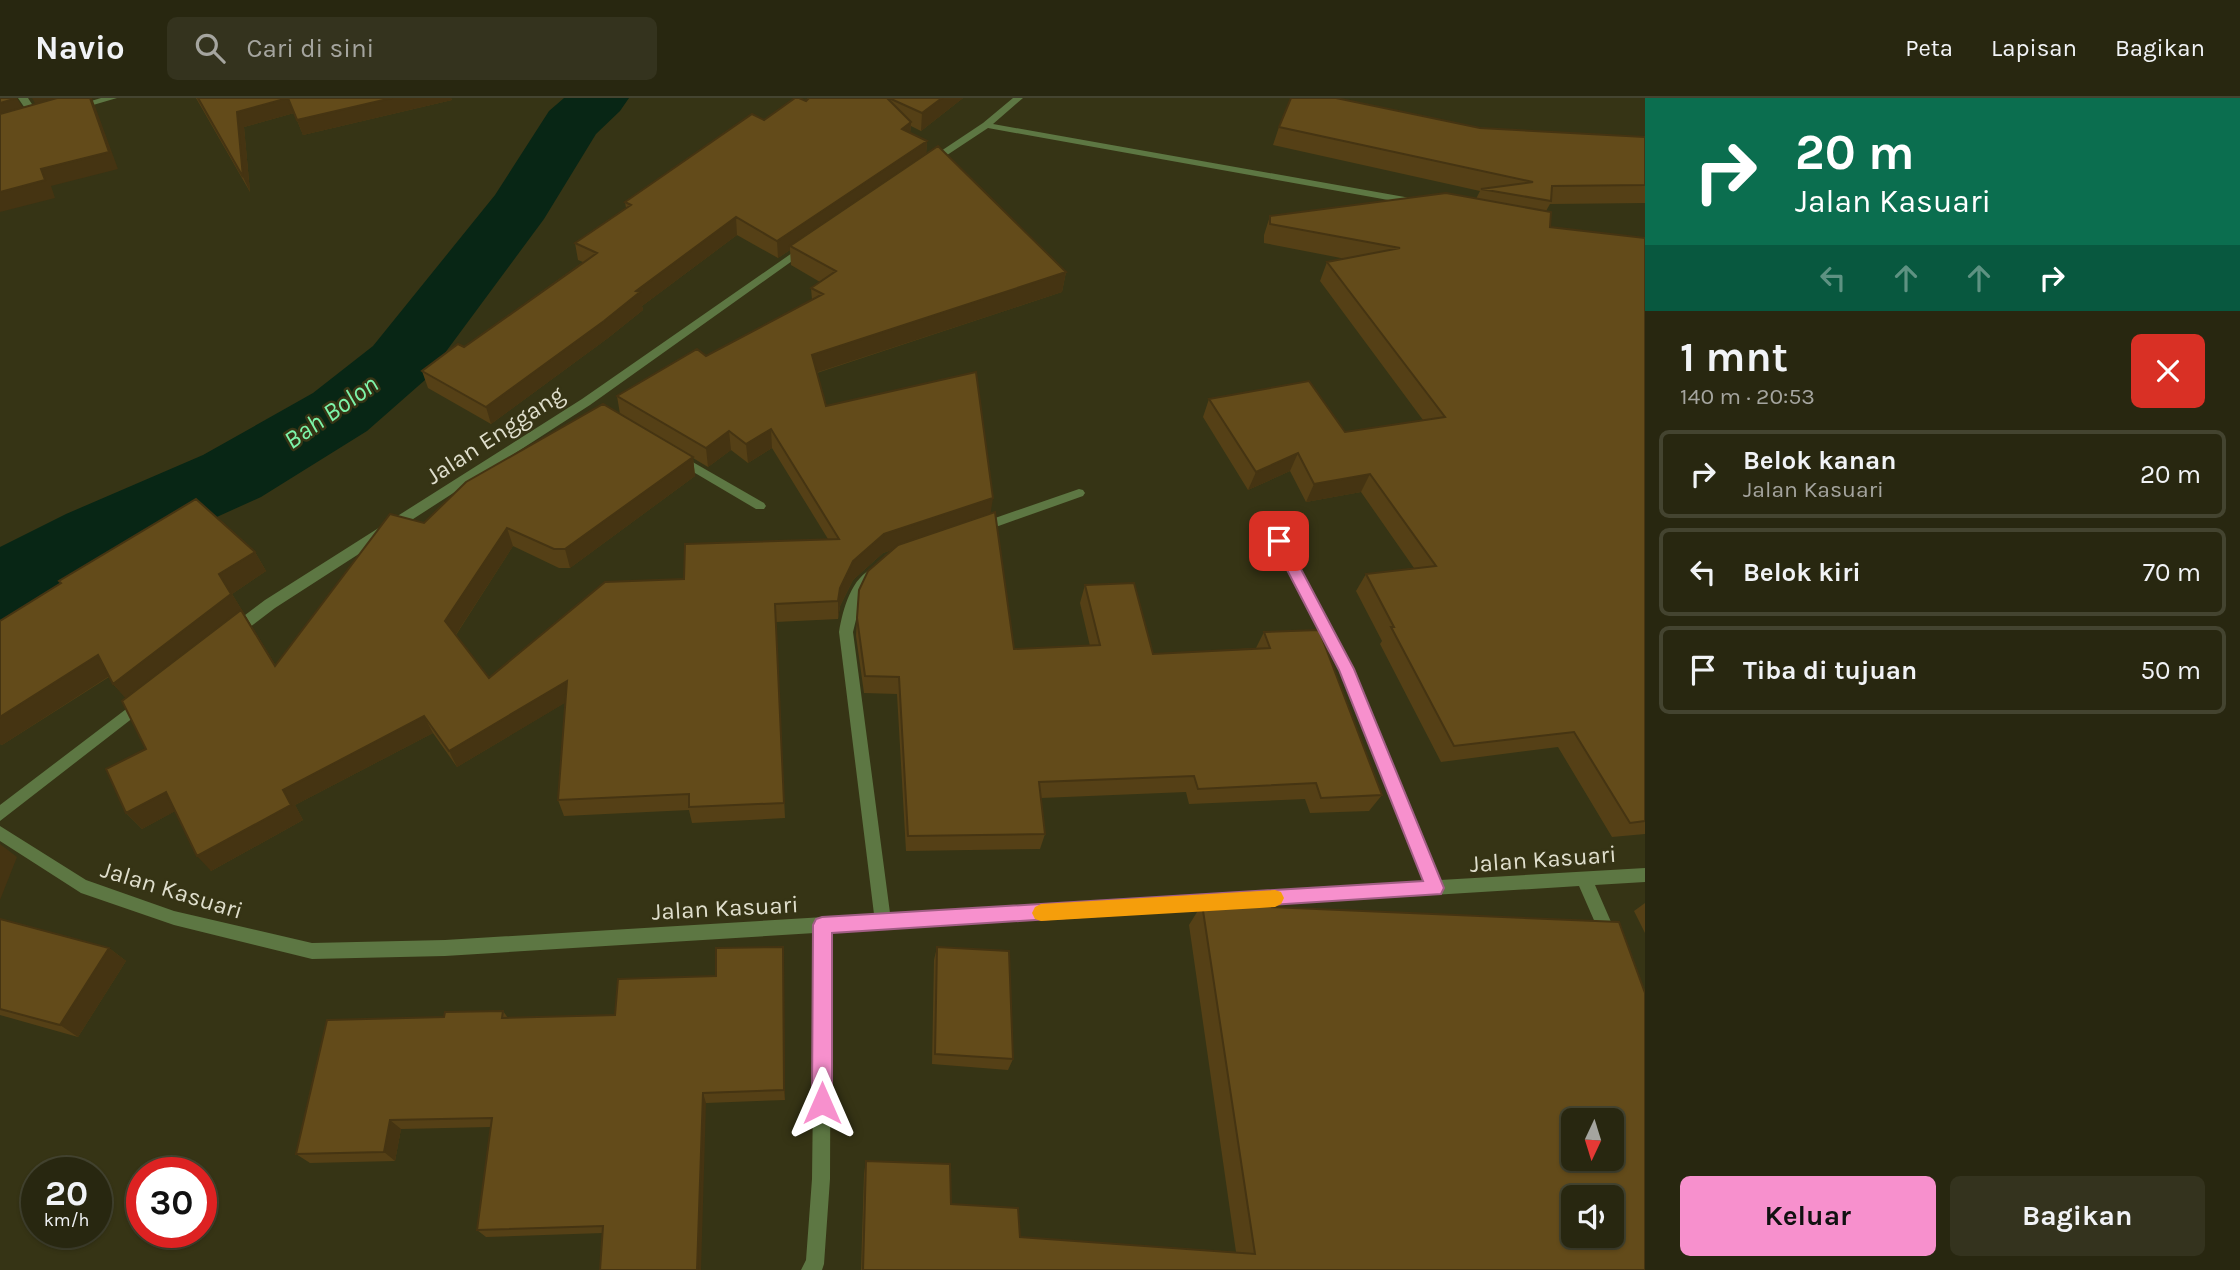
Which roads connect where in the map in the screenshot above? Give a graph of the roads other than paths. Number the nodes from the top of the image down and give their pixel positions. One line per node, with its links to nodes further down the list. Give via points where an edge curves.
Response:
1 (23, 98): 6 (street)
2 (112, 98): 4 (street)
3 (1018, 98): 8 (street)
4 (61, 111)
5 (49, 114): 6 (street)
6 (36, 118): 7 (street)
7 (24, 121)
8 (986, 125): 9 (street); 10 (street)
9 (917, 171)
10 (1424, 204)
11 (814, 241): 12 (street, Jalan Enggang)
12 (586, 402): 13 (street); 20 (street, Jalan Enggang, via 271,604)
13 (598, 409)
14 (667, 450): 16 (street)
15 (1079, 493): 17 (street)
16 (760, 506)
17 (966, 532)
18 (1279, 541): 26 (street, via 1346,669)
19 (890, 558): 27 (street, via 860,585 849,607 846,632)
20 (226, 638)
21 (149, 697): 22 (street)
22 (0, 814)
23 (0, 833): 28 (street, Jalan Kasuari, via 81,886 174,918 312,951 445,948)
24 (1645, 875): 25 (street, Jalan Kasuari)
25 (1584, 879): 26 (street, Jalan Kasuari); 29 (street)
26 (1435, 888): 27 (street, Jalan Kasuari)
27 (883, 923): 28 (street, Jalan Kasuari)
28 (822, 925): 30 (street, via 821,1179 815,1264)
29 (1617, 953)
30 (810, 1270)

